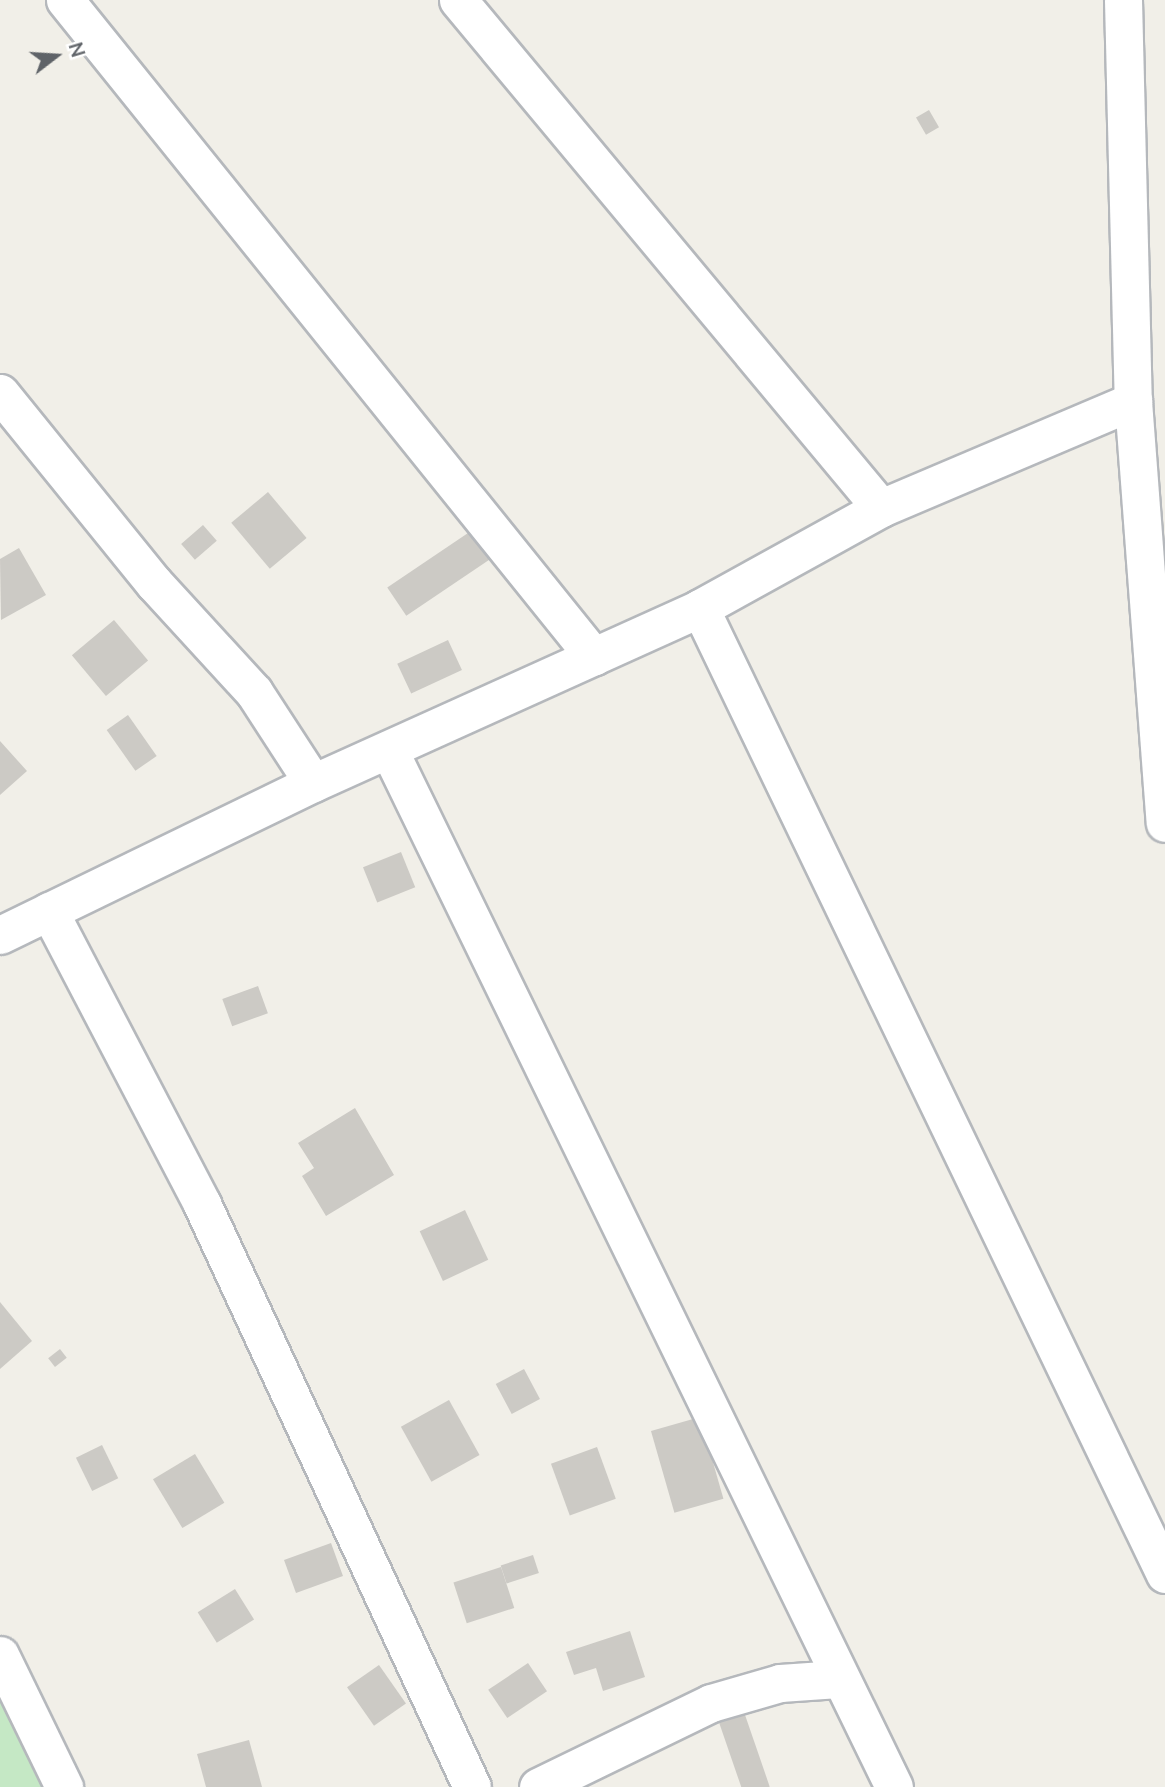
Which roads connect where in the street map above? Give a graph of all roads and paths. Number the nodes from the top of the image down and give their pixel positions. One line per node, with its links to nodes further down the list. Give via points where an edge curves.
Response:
1 (65, 0): 9 (street)
2 (458, 0): 7 (street)
3 (1123, 0): 5 (street)
4 (0, 393): 12 (street, via 154,583 254,692)
5 (1133, 401): 6 (street); 7 (street)
6 (1152, 469): 11 (street)
7 (881, 508): 8 (street)
8 (700, 608): 9 (street); 16 (street)
9 (594, 657): 10 (street)
10 (389, 750): 12 (street); 18 (street)
11 (1163, 769): 13 (street)
12 (313, 783): 14 (street)
13 (1165, 823)
14 (50, 911): 15 (street); 20 (street, via 202,1204)
15 (3, 929)
16 (1165, 1574)
17 (0, 1655): 19 (street)
18 (838, 1679): 21 (street, via 780,1683 711,1703); 22 (street)
19 (64, 1787)
20 (472, 1787)
21 (538, 1787)
22 (894, 1787)

